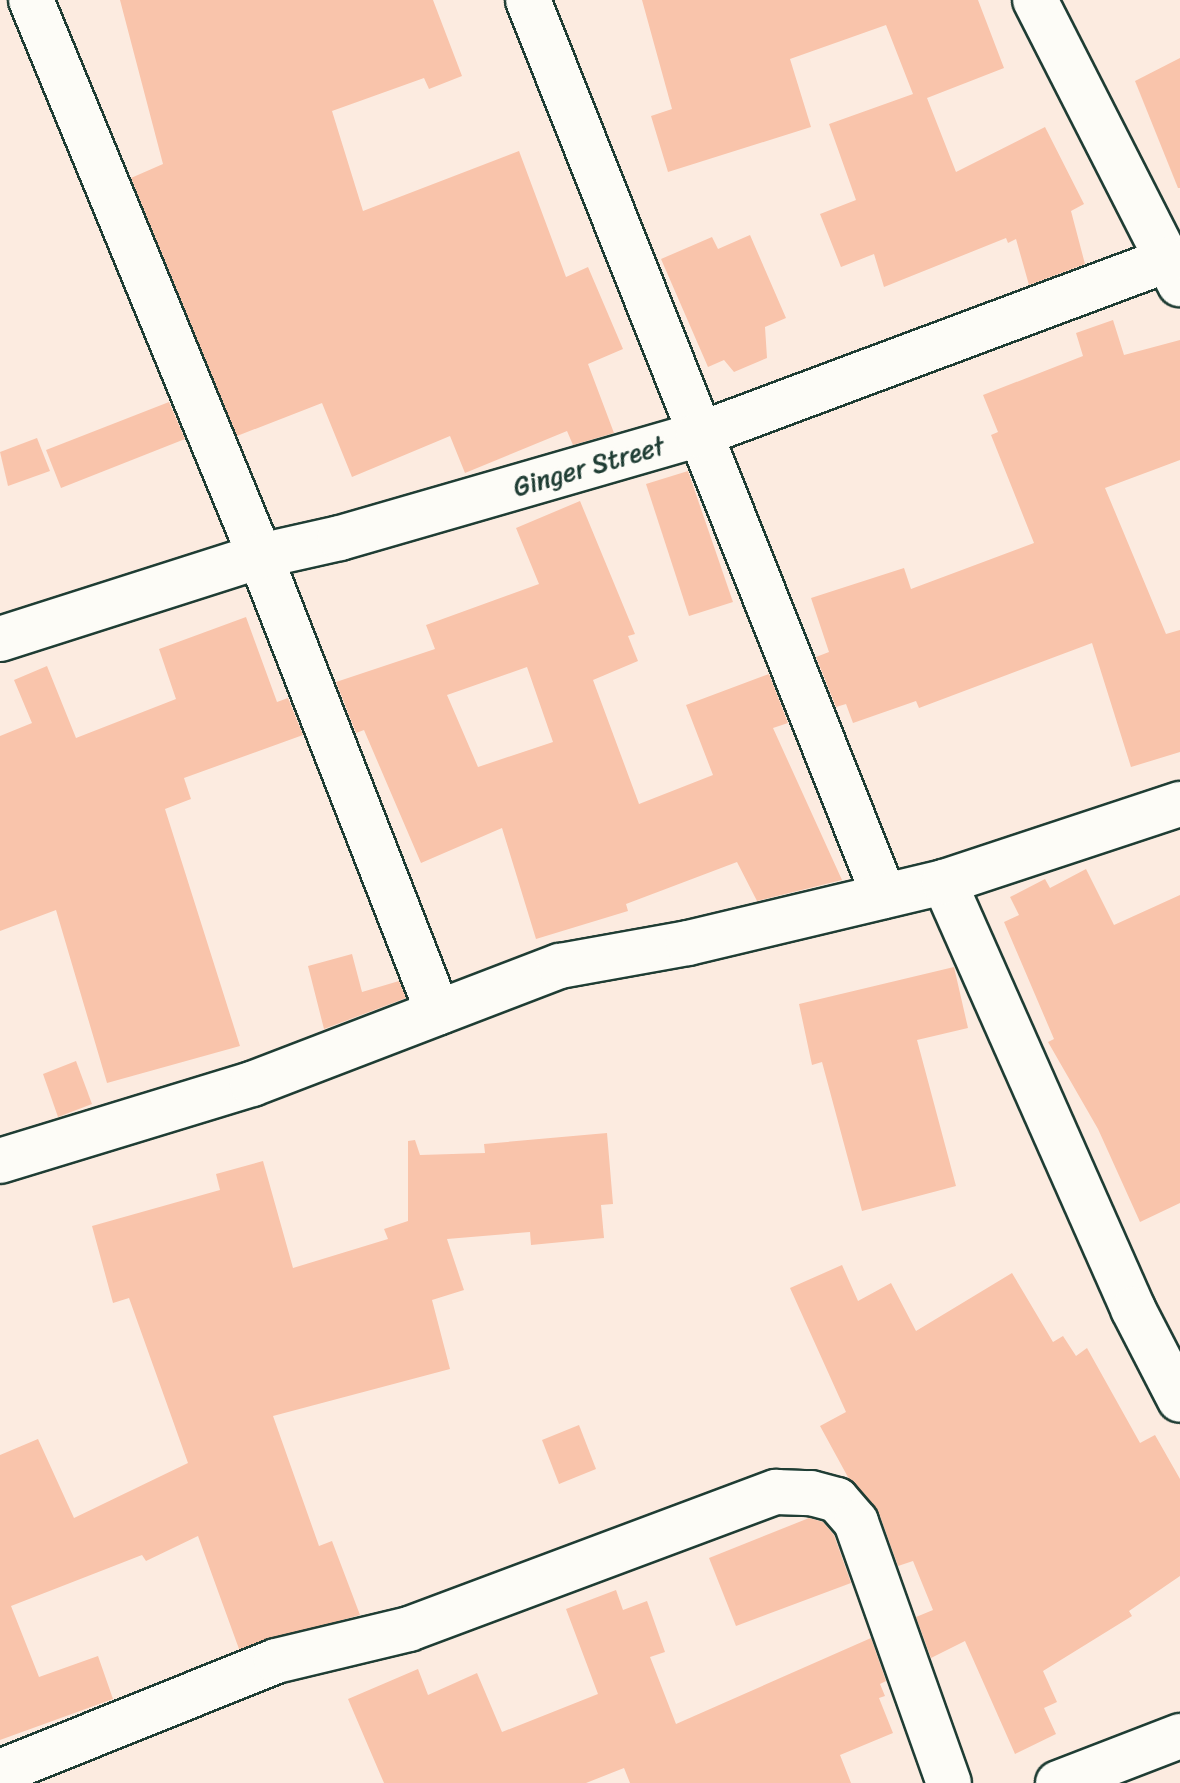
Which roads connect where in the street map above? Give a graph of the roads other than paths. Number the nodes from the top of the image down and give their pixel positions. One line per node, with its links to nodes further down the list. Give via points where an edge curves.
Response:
1 (31, 0): 6 (street)
2 (528, 0): 5 (street)
3 (1035, 0): 4 (street, via 1125,168)
4 (1173, 272): 5 (street, Ginger Street)
5 (698, 435): 6 (street, Ginger Street); 10 (street)
6 (260, 556): 7 (street, Ginger Street); 11 (street)
7 (0, 639)
8 (1180, 804): 9 (street)
9 (944, 882): 10 (street); 13 (street, via 1133,1309)
10 (884, 896): 11 (street, via 688,943 560,966)
11 (438, 1012): 12 (street, via 252,1084)
12 (0, 1161)
13 (1180, 1400)
14 (1180, 1736): 17 (street)
15 (0, 1772): 16 (street, via 276,1661 409,1629 776,1492 837,1500 856,1522)
16 (949, 1783)
17 (1058, 1783)

